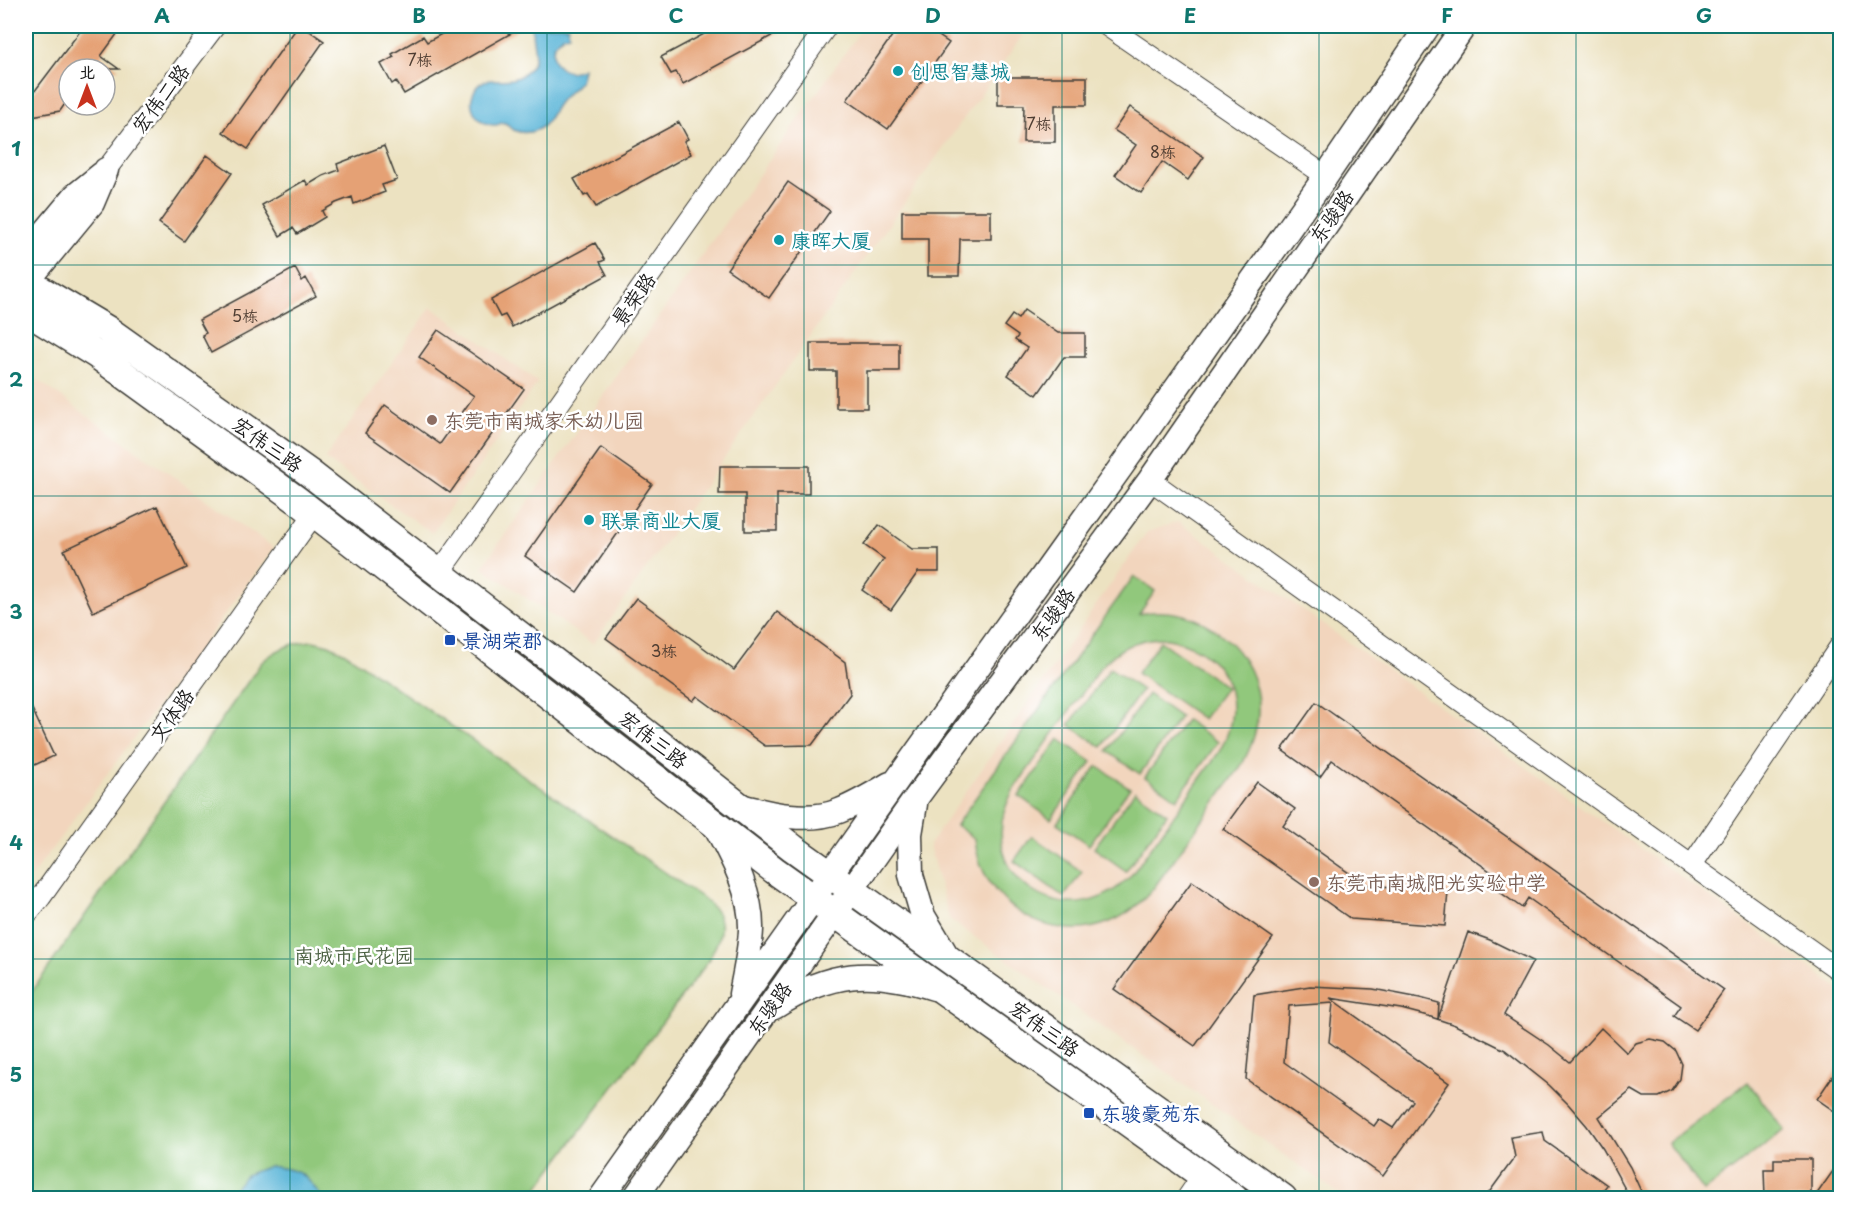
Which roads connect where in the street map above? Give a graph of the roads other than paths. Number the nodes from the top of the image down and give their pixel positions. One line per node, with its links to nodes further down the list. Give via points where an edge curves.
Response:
1 (215, 26): 6 (street, 宏伟二路)
2 (827, 26): 13 (street, 景荣路)
3 (1107, 26): 7 (street)
4 (1428, 26): 7 (street, 东骏路)
5 (1464, 26): 11 (street, 东骏路)
6 (106, 170): 8 (street, 宏伟二路, via 76,195); 9 (street, 宏伟二路, via 92,203)
7 (1326, 176): 15 (street, 东骏路)
8 (26, 255)
9 (26, 282): 13 (main road, 宏伟三路, via 108,330 308,472)
10 (26, 311): 12 (main road, 宏伟三路, via 97,355)
11 (1150, 480): 16 (street, 东骏路); 19 (street)
12 (314, 514): 18 (main road, 宏伟三路); 23 (street, 文体路)
13 (439, 573): 17 (main road, 宏伟三路)
14 (1840, 646): 19 (street)
15 (897, 780): 17 (street, via 837,812 803,817); 20 (street, 东骏路)
16 (916, 798): 21 (street, 东骏路); 24 (street, via 910,834 911,875 922,916)
17 (740, 806): 20 (main road, 宏伟三路)
18 (715, 825): 22 (main road, 宏伟三路); 27 (street, via 746,890 751,928)
19 (1692, 865): 25 (street)
20 (831, 874): 21 (main road, 宏伟三路); 22 (street, 东骏路)
21 (852, 890): 22 (street, 东骏路); 24 (main road, 宏伟三路)
22 (824, 907): 26 (main road, 宏伟三路); 27 (street, 东骏路); 28 (street, 东骏路)
23 (26, 915)
24 (948, 958): 34 (main road, 宏伟三路)
25 (1840, 972)
26 (939, 989): 28 (street, via 871,975 833,980 799,991); 29 (main road, 宏伟三路)
27 (738, 1004): 30 (street, 东骏路)
28 (766, 1011): 31 (street, 东骏路)
29 (1202, 1176): 32 (street); 33 (main road, 宏伟三路)
30 (601, 1198)
31 (635, 1198)
32 (1187, 1198)
33 (1234, 1198)
34 (1283, 1198)

